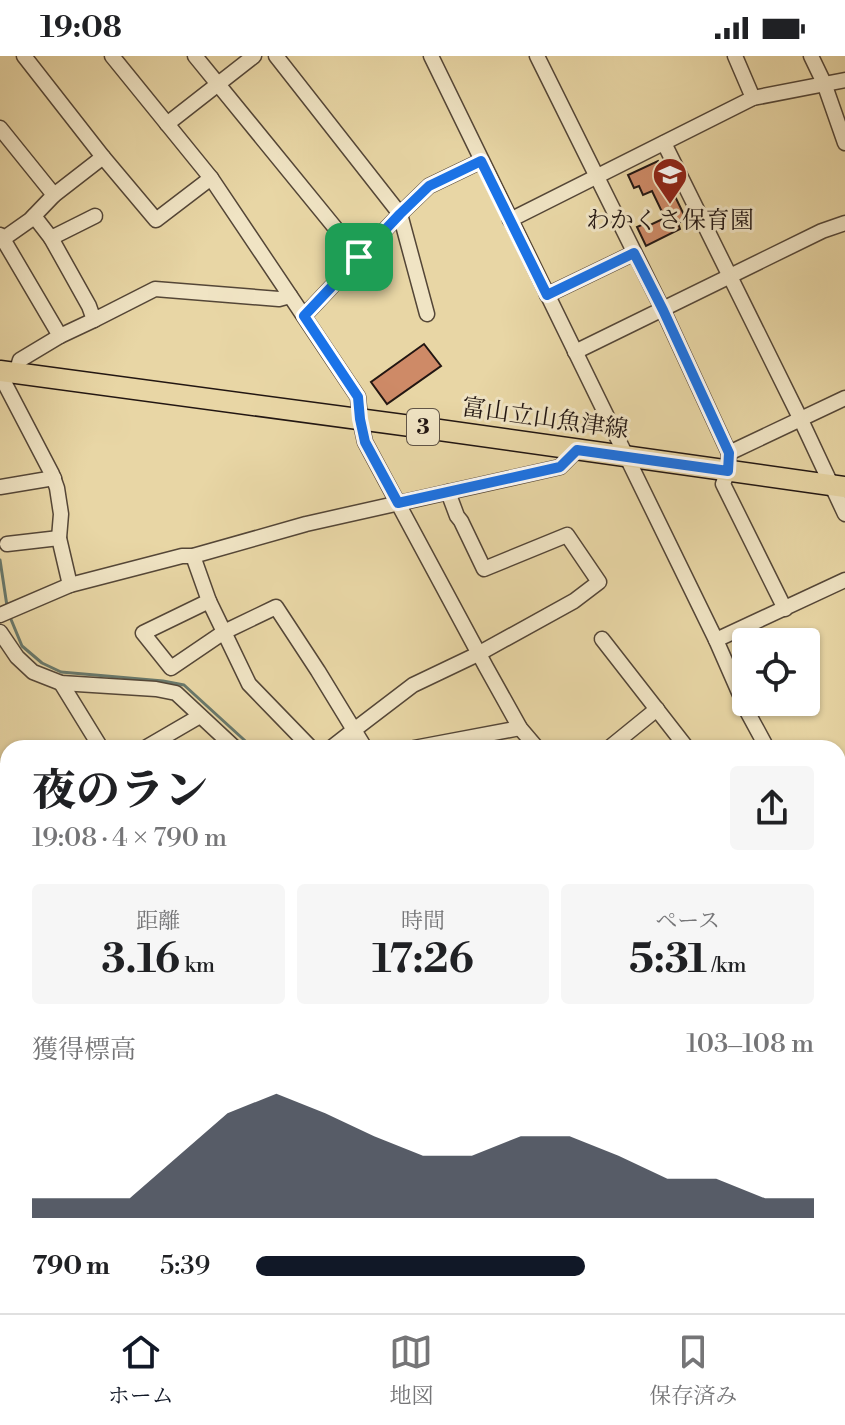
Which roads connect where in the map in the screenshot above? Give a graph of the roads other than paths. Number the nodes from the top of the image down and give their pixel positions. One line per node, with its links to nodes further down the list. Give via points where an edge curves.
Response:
1 (24, 56): 18 (street)
2 (112, 56): 14 (street)
3 (195, 56): 12 (street)
4 (254, 56): 12 (street)
5 (276, 56): 23 (street)
6 (431, 56): 19 (street)
7 (537, 56): 20 (street)
8 (735, 56): 13 (street)
9 (811, 56): 11 (street)
10 (845, 80): 11 (street)
11 (824, 83): 13 (street); 17 (street)
12 (218, 84): 14 (street); 31 (street)
13 (753, 98): 16 (street)
14 (167, 124): 21 (street)
15 (0, 128): 22 (street)
16 (664, 143): 20 (street); 32 (street)
17 (845, 143)
18 (103, 157): 21 (street, via 156,220); 22 (street)
19 (481, 161): 23 (street, via 429,186); 26 (street)
20 (596, 176): 26 (street); 30 (street)
21 (211, 178): 34 (street)
22 (54, 195): 24 (street)
23 (400, 214): 31 (street); 36 (street)
24 (34, 216): 28 (street); 29 (street)
25 (95, 216): 29 (street)
26 (510, 220): 33 (street)
27 (845, 223): 32 (street)
28 (1, 238): 39 (street)
29 (51, 238): 38 (street)
30 (634, 253): 33 (street); 35 (street)
31 (359, 257): 37 (street)
32 (730, 276): 35 (street); 44 (street)
33 (547, 295): 40 (street)
34 (290, 296): 37 (street); 38 (street, via 155,289)
35 (663, 310): 40 (street); 47 (street)
36 (427, 314)
37 (304, 316): 43 (street, via 358,397)
38 (94, 320): 39 (street)
39 (60, 336): 41 (street)
40 (575, 352): 46 (street)
41 (7, 371): 43 (main road, 富山立山魚津線 / 3); 48 (street, via 5,384)
42 (845, 398): 44 (street)
43 (360, 419): 45 (main road, 富山立山魚津線 / 3); 52 (street, via 365,442)
44 (801, 420): 47 (street); 49 (street)
45 (577, 450): 46 (main road, 富山立山魚津線 / 3); 51 (street, via 560,467)
46 (626, 456): 47 (main road, 富山立山魚津線 / 3); 65 (street)
47 (728, 462): 49 (main road, 富山立山魚津線 / 3); 60 (street, via 723,484)
48 (54, 478): 50 (street); 54 (street)
49 (838, 486): 53 (street)
50 (0, 487)
51 (448, 492): 52 (street); 66 (street, via 484,569 567,535 599,582)
52 (398, 503): 56 (street); 66 (street)
53 (845, 514)
54 (59, 538): 55 (street); 58 (street)
55 (7, 544)
56 (193, 556): 58 (street); 59 (street)
57 (845, 580): 60 (street)
58 (70, 585): 61 (street)
59 (209, 601): 63 (street); 63 (street, via 143,633 171,668)
60 (785, 609): 65 (street)
61 (6, 613)
62 (0, 632): 67 (street, via 33,672)
63 (224, 632): 71 (street, via 276,607); 75 (street, via 249,684)
64 (602, 639): 68 (street)
65 (716, 640): 82 (street)
66 (478, 654): 70 (street); 71 (street, via 413,685)
67 (61, 683): 69 (street, via 176,693); 72 (street)
68 (657, 709): 80 (street); 81 (street)
69 (200, 716): 73 (street); 74 (street)
70 (520, 728): 78 (street); 79 (street)
71 (354, 730): 76 (street); 77 (street)
72 (96, 740)
73 (170, 740)
74 (226, 740)
75 (303, 740)
76 (341, 740)
77 (360, 740)
78 (456, 740)
79 (530, 740)
80 (619, 740)
81 (681, 740)
82 (763, 740)

